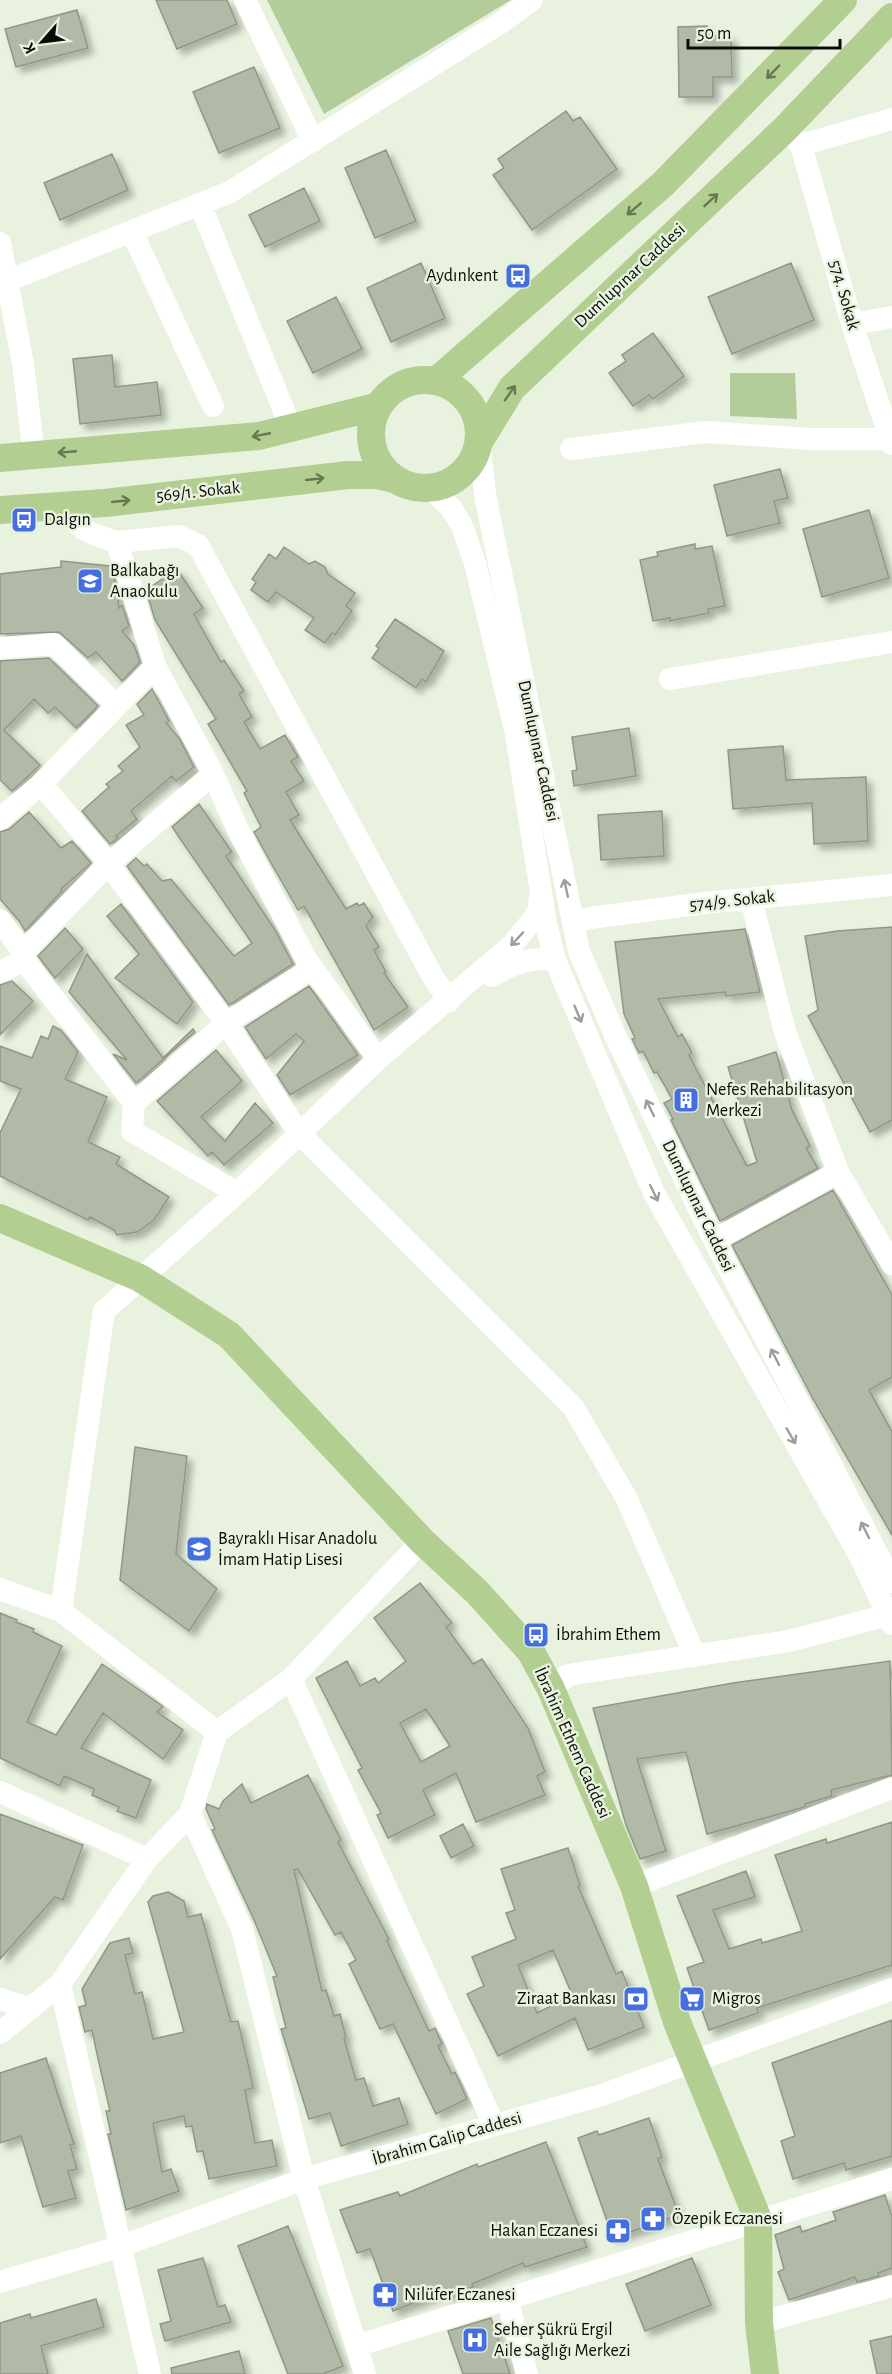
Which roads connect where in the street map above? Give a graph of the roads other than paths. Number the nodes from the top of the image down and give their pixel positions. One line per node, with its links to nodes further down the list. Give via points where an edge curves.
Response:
1 (245, 0): 7 (street)
2 (532, 0): 7 (street)
3 (843, 0): 14 (main road, one-way to 14, via 663,184)
4 (892, 17): 6 (main road, Dumlupınar Caddesi)
5 (892, 119): 6 (street)
6 (793, 137): 13 (street, 574. Sokak); 19 (main road, Dumlupınar Caddesi, one-way to 6, via 512,388)
7 (313, 141): 8 (street, via 230,192)
8 (200, 204): 9 (street); 17 (street)
9 (132, 232): 11 (street); 15 (street)
10 (0, 243): 11 (street)
11 (7, 281): 21 (street, via 23,364)
12 (892, 317): 13 (street)
13 (852, 324): 18 (street, 574. Sokak)
14 (436, 381): 16 (main road, via 404,384); 19 (main road, via 465,397 476,418)
15 (213, 406)
16 (379, 406): 17 (main road); 23 (main road, via 373,421 375,453)
17 (291, 428): 21 (main road, one-way to 21, via 259,436)
18 (891, 441): 20 (street, via 706,432)
19 (479, 442): 24 (main road, via 462,473); 41 (street, Dumlupınar Caddesi, one-way to 19, via 486,500)
20 (571, 449)
21 (34, 455): 22 (main road)
22 (0, 458)
23 (395, 479): 24 (main road); 25 (main road, 569/1. Sokak, one-way to 23, via 348,475)
24 (430, 488): 38 (street, Dumlupınar Caddesi, via 457,517 475,563 516,734)
25 (63, 506): 26 (main road, 569/1. Sokak); 27 (street, via 84,532)
26 (0, 510)
27 (117, 542): 30 (street); 46 (street, via 179,536 198,545)
28 (892, 642): 31 (street)
29 (0, 648): 32 (street, via 54,644)
30 (155, 666): 32 (street); 33 (street)
31 (670, 679)
32 (116, 705): 34 (street)
33 (213, 774): 36 (street); 44 (street, via 237,828)
34 (41, 784): 35 (street); 36 (street)
35 (0, 819)
36 (108, 864): 42 (street); 47 (street)
37 (892, 885): 39 (street, 574/9. Sokak)
38 (542, 888): 43 (street, Dumlupınar Caddesi); 46 (street, one-way to 46, via 538,913 529,927)
39 (751, 899): 41 (street, 574/9. Sokak); 51 (street, via 785,1032)
40 (0, 920): 42 (street)
41 (573, 923): 54 (street, Dumlupınar Caddesi, one-way to 41, via 614,1033 579,951)
42 (23, 956): 45 (street); 49 (street)
43 (555, 960): 46 (street, via 516,962); 61 (street, Dumlupınar Caddesi, one-way to 61, via 654,1192)
44 (312, 968): 47 (street); 48 (street)
45 (0, 972)
46 (449, 1001): 48 (street)
47 (226, 1023): 49 (street); 50 (street)
48 (378, 1059): 50 (street)
49 (134, 1103): 52 (street, via 132,1131)
50 (298, 1133): 52 (street); 62 (street, via 573,1407 627,1499)
51 (838, 1172): 54 (street); 55 (street)
52 (237, 1193): 56 (street)
53 (0, 1218): 56 (main road, İbrahim Ethem Caddesi)
54 (714, 1240): 58 (street, Dumlupınar Caddesi, one-way to 54)
55 (892, 1264)
56 (140, 1278): 57 (main road, İbrahim Ethem Caddesi, via 229,1335); 60 (street, via 104,1311)
57 (422, 1541): 63 (street); 64 (main road, İbrahim Ethem Caddesi, via 477,1592 531,1652)
58 (892, 1582)
59 (0, 1589): 60 (street)
60 (61, 1611): 65 (street)
61 (891, 1618): 62 (street, via 789,1641)
62 (695, 1656): 64 (street, via 568,1676)
63 (291, 1679): 65 (street); 77 (street)
64 (551, 1689): 70 (main road, İbrahim Ethem Caddesi)
65 (217, 1732): 68 (street)
66 (892, 1788): 70 (street)
67 (0, 1792): 69 (street)
68 (189, 1814): 69 (street); 79 (street, via 242,1929)
69 (147, 1859): 71 (street)
70 (634, 1886): 76 (main road, İbrahim Ethem Caddesi, via 676,2022)
71 (60, 1984): 74 (street); 81 (street)
72 (892, 1989): 76 (street, İbrahim Galip Caddesi)
73 (0, 1999): 74 (street)
74 (28, 2008): 75 (street)
75 (0, 2033)
76 (693, 2061): 77 (street, İbrahim Galip Caddesi, via 602,2095); 80 (main road, İbrahim Ethem Caddesi)
77 (494, 2125): 79 (street, İbrahim Galip Caddesi)
78 (892, 2178): 80 (street)
79 (304, 2179): 81 (street, İbrahim Galip Caddesi); 86 (street)
80 (758, 2219): 84 (street); 85 (main road, İbrahim Ethem Caddesi)
81 (119, 2247): 82 (street, İbrahim Galip Caddesi); 87 (street)
82 (0, 2282)
83 (892, 2286): 85 (street)
84 (507, 2298): 86 (street); 89 (street)
85 (759, 2324): 90 (main road, İbrahim Ethem Caddesi, via 748,2345); 91 (main road, İbrahim Ethem Caddesi)
86 (356, 2346): 88 (street)
87 (150, 2374)
88 (365, 2374)
89 (527, 2374)
90 (750, 2374)
91 (765, 2374)

